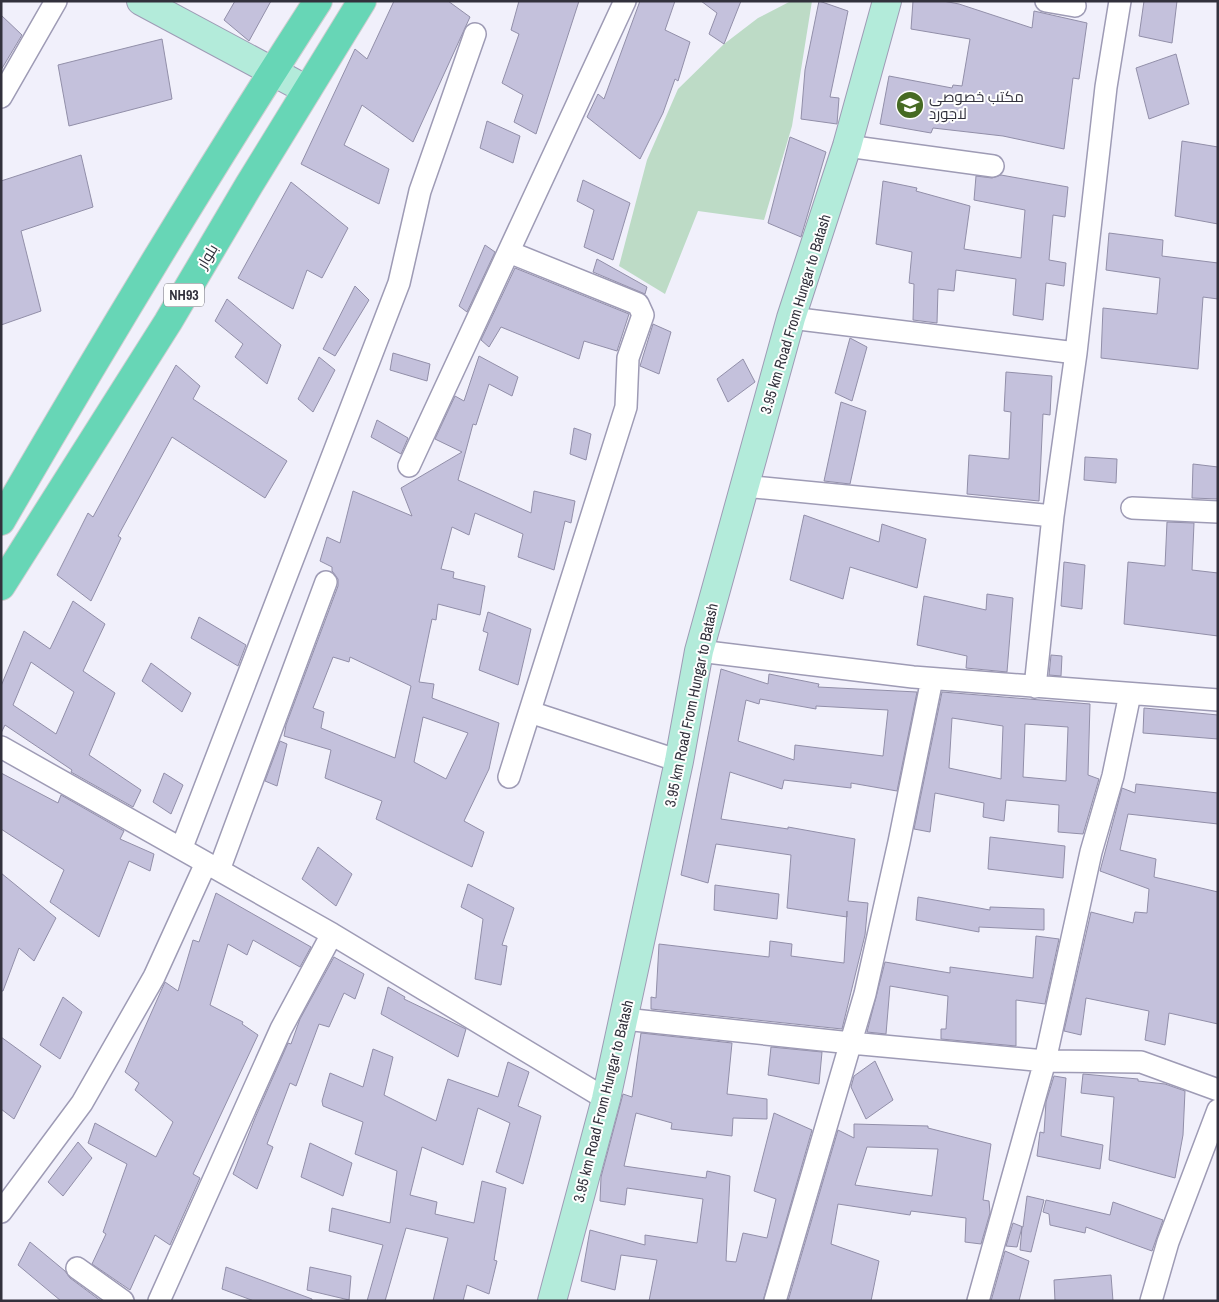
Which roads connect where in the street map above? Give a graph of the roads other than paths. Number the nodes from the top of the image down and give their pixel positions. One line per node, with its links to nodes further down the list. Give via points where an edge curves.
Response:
1 (56, 1): 13 (street)
2 (141, 1): 11 (street)
3 (318, 1): 11 (main road, NH93)
4 (362, 1): 12 (main road, بلوار / NH93)
5 (625, 1): 16 (street)
6 (1046, 1): 9 (street)
7 (1120, 1): 18 (street, via 1106,87)
8 (882, 3): 14 (street, 3.95 km Road From Hungar to Batash)
9 (1075, 6)
10 (475, 34): 36 (street, via 420,191 399,283)
11 (273, 71): 12 (street); 24 (main road, NH93)
12 (307, 90): 26 (main road, بلوار / NH93, via 168,322)
13 (1, 97)
14 (847, 146): 15 (street); 17 (street, 3.95 km Road From Hungar to Batash)
15 (993, 166)
16 (509, 252): 19 (street); 32 (street, via 638,304 642,310 628,358 626,407)
17 (790, 318): 18 (street); 20 (street, 3.95 km Road From Hungar to Batash)
18 (1076, 352): 23 (street)
19 (409, 466)
20 (744, 486): 23 (street); 27 (street, 3.95 km Road From Hungar to Batash)
21 (1132, 508): 22 (street)
22 (1218, 512)
23 (1053, 516): 29 (street)
24 (1, 521)
25 (326, 582): 37 (street)
26 (1, 586)
27 (699, 651): 28 (street); 34 (street, 3.95 km Road From Hungar to Batash)
28 (932, 679): 29 (street); 40 (street, via 899,842)
29 (1035, 687): 30 (street)
30 (1130, 694): 31 (street); 41 (street, via 1113,776 1090,852)
31 (1218, 700)
32 (530, 712): 34 (street); 35 (street)
33 (1, 747): 36 (street)
34 (679, 761): 39 (street, 3.95 km Road From Hungar to Batash)
35 (509, 777)
36 (182, 847): 37 (street)
37 (213, 867): 38 (street); 45 (street, via 82,1102)
38 (332, 934): 43 (street); 48 (street, via 282,1029)
39 (624, 1019): 40 (street); 43 (street, 3.95 km Road From Hungar to Batash)
40 (852, 1043): 41 (street); 50 (street)
41 (1045, 1061): 42 (street, via 1141,1062); 51 (street)
42 (1218, 1090)
43 (606, 1099): 49 (street, 3.95 km Road From Hungar to Batash)
44 (1218, 1110): 52 (street, via 1168,1242)
45 (1, 1212)
46 (77, 1268): 47 (street)
47 (123, 1301)
48 (160, 1301)
49 (552, 1301)
50 (775, 1301)
51 (978, 1301)
52 (1151, 1301)

